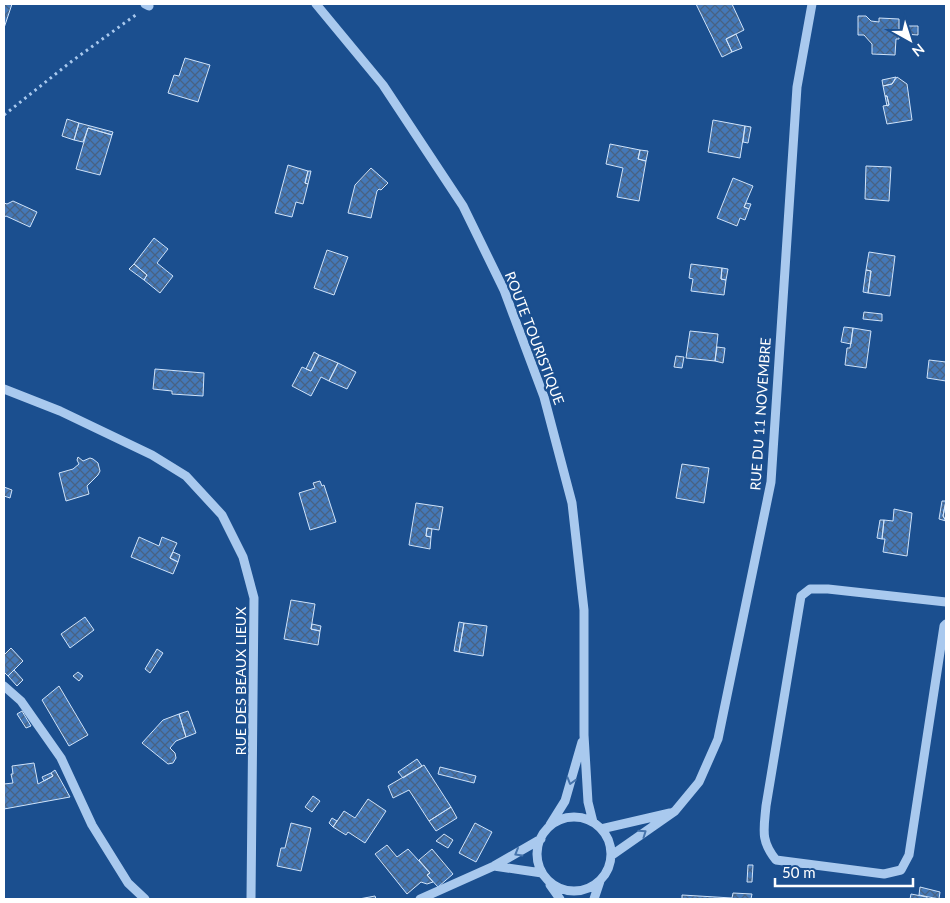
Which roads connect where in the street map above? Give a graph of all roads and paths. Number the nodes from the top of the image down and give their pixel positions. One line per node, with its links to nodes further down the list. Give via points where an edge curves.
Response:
1 (316, 4): 9 (street, ROUTE TOURISTIQUE, via 383,85 463,206 504,290 544,397 572,503 584,610)
2 (812, 4): 10 (street, RUE DU 11 NOVEMBRE, via 797,87 771,482 718,739 699,782)
3 (147, 5): 4 (path)
4 (4, 115)
5 (4, 389): 21 (street, RUE DES BEAUX LIEUX, via 60,411 144,451 186,476 222,515 243,557 254,598)
6 (946, 602): 7 (street, via 828,589 810,589 800,596 763,836 776,860 884,874 901,870 909,855)
7 (946, 624)
8 (4, 686): 20 (street, via 20,701 62,758 92,825 128,883)
9 (584, 735): 11 (street, ROUTE TOURISTIQUE, via 588,802); 12 (street, ROUTE TOURISTIQUE, one-way to 12, via 565,801)
10 (675, 811): 13 (street); 15 (street, RUE DU 11 NOVEMBRE, one-way to 10)
11 (593, 822): 12 (street, via 570,817); 13 (street)
12 (549, 828): 14 (street)
13 (601, 829): 15 (street, via 611,845)
14 (541, 839): 16 (street, one-way to 16); 17 (street, via 537,854)
15 (612, 855): 19 (street, via 606,874)
16 (494, 866): 17 (street); 22 (street)
17 (542, 872): 18 (street)
18 (548, 880): 19 (street, via 568,891 591,888); 23 (street)
19 (600, 881): 24 (street)
20 (145, 899)
21 (251, 899)
22 (420, 899)
23 (560, 899)
24 (594, 899)

